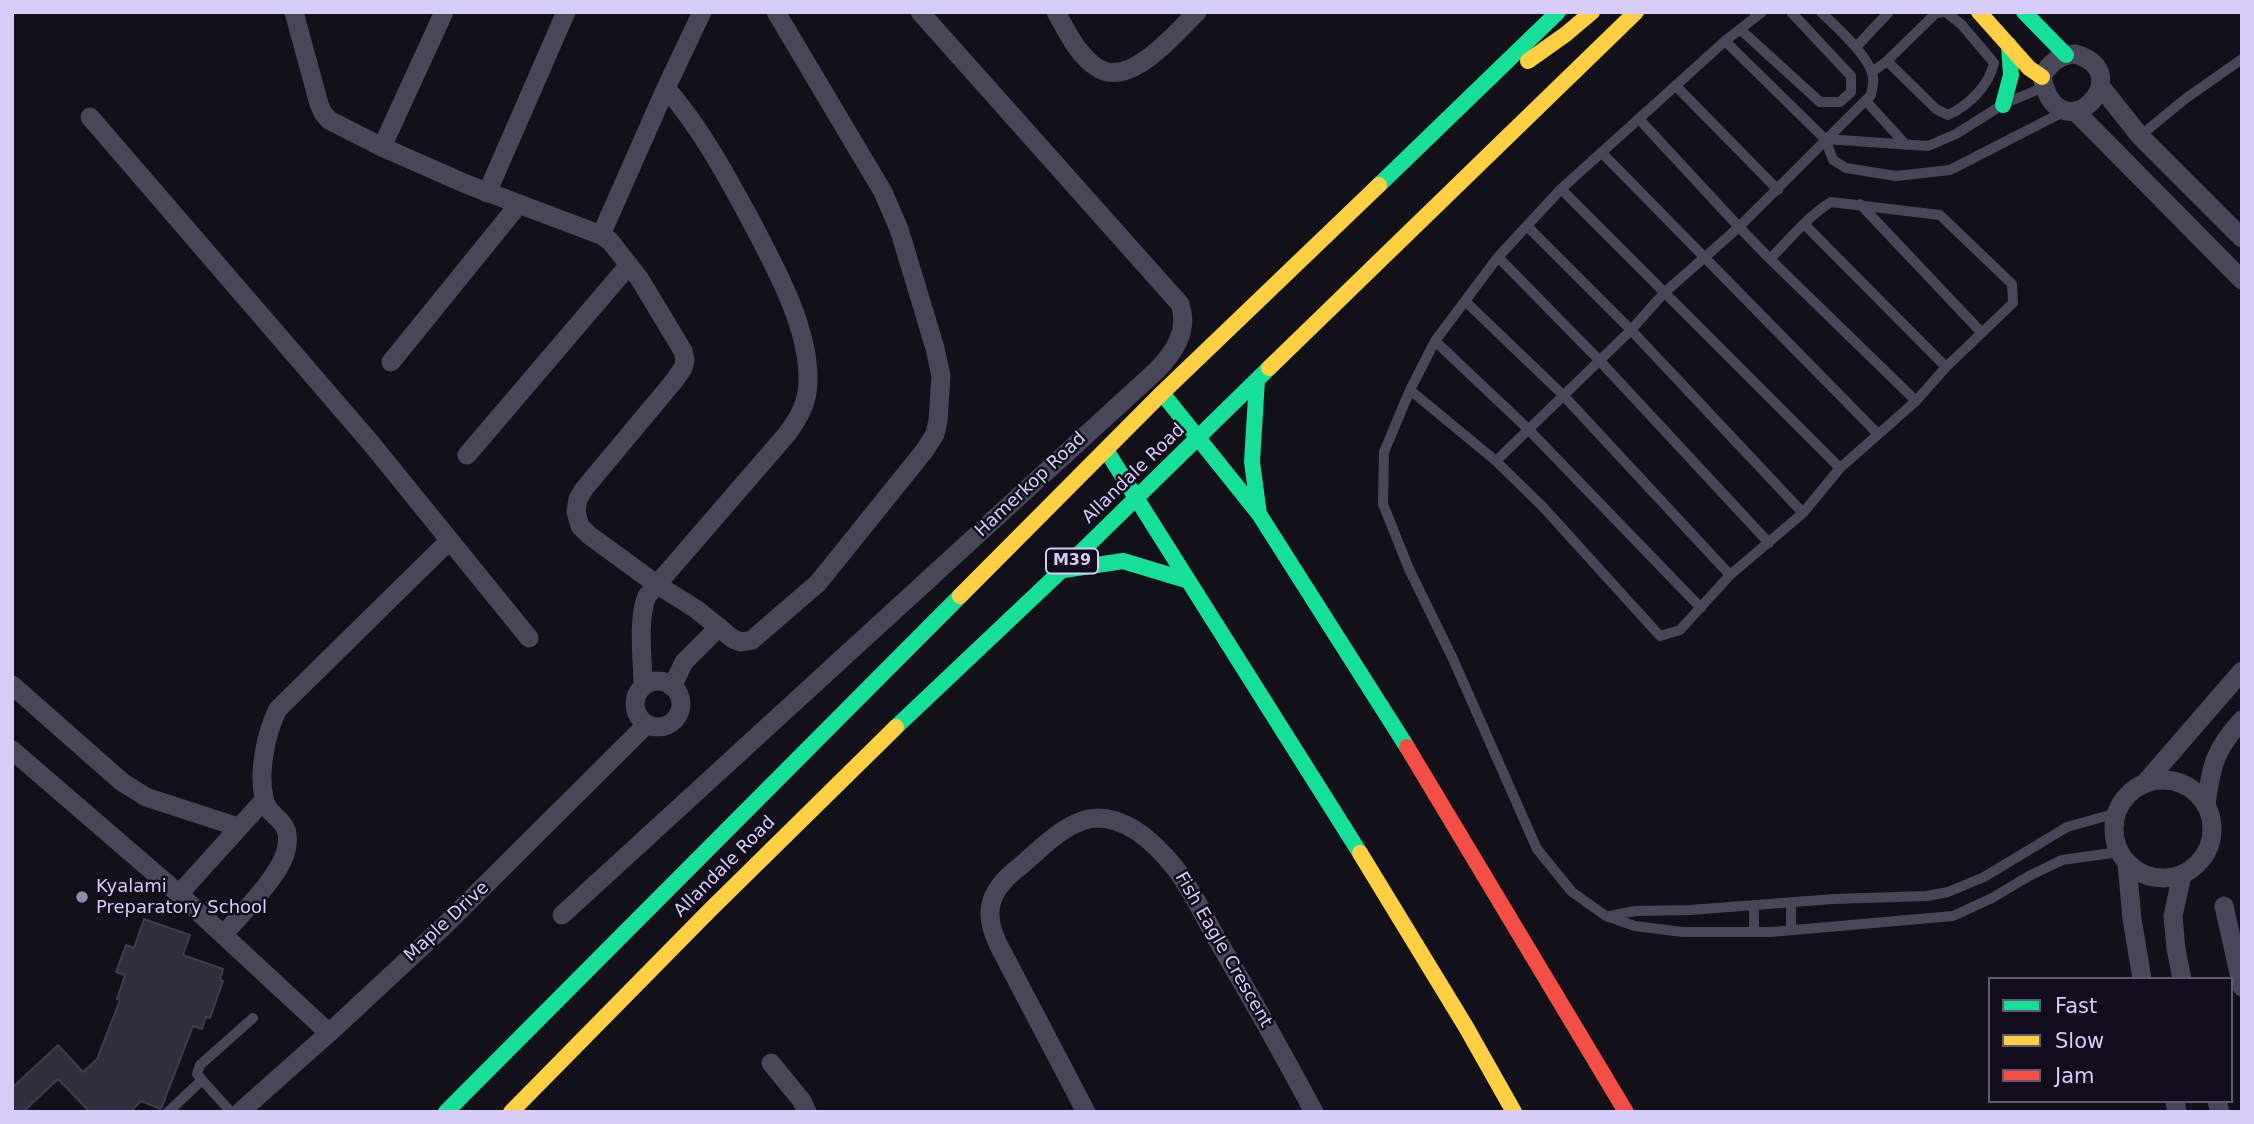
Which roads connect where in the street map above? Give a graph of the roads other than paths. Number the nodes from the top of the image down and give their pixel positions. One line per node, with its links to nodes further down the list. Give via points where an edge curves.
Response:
1 (294, 12): 40 (street, via 323,113)
2 (444, 12): 40 (street)
3 (566, 12): 44 (street)
4 (702, 12): 30 (street)
5 (776, 12): 87 (street, via 883,192 899,229 940,365 938,421 925,450 818,583 752,640 737,640)
6 (920, 12): 107 (street, Hamerkop Road, via 1180,304 1184,316 1179,341 1156,371)
7 (1056, 12): 8 (street, via 1083,55 1104,71 1126,70 1145,60)
8 (1197, 12)
9 (1558, 12): 35 (main road, Allandale Road)
10 (1592, 12): 35 (main road)
11 (1636, 12): 65 (main road, Allandale Road / M39)
12 (1762, 12): 19 (lane)
13 (1791, 12): 19 (lane, via 1851,76 1851,92 1840,102 1820,102)
14 (1821, 12): 22 (lane)
15 (1889, 12): 22 (lane)
16 (1979, 12): 21 (main road)
17 (2024, 12): 23 (main road)
18 (1941, 13): 25 (lane); 25 (lane, via 1962,25 1994,63 1985,83 1961,109 1948,115 1936,109)
19 (1741, 30): 20 (lane)
20 (1725, 41): 28 (lane); 38 (lane)
21 (2009, 45): 27 (main road); 32 (main road, via 2011,83)
22 (1856, 47): 26 (lane)
23 (2066, 55): 27 (street, via 2051,64); 29 (street, via 2076,54 2092,62)
24 (2242, 59): 37 (lane)
25 (1887, 61): 26 (lane)
26 (1872, 72): 31 (lane, via 1872,91)
27 (2043, 82): 32 (lane); 33 (street, via 2056,107)
28 (1676, 86): 36 (lane); 43 (lane)
29 (2101, 87): 33 (street, via 2092,103); 37 (street)
30 (666, 88): 50 (street); 85 (street, via 712,152 778,271 802,340 808,378 806,400 787,434)
31 (1866, 101): 38 (lane); 39 (lane)
32 (2003, 105): 39 (lane, via 1928,146)
33 (2070, 111): 38 (lane, via 1950,170 1896,176 1846,168 1833,160); 56 (street)
34 (90, 117): 80 (street, via 370,442)
35 (1448, 118): 67 (main road, Allandale Road)
36 (1639, 119): 41 (lane); 49 (lane)
37 (2140, 136): 51 (street)
38 (1825, 139): 39 (lane); 43 (lane)
39 (1906, 145)
40 (382, 147): 44 (street)
41 (1602, 153): 42 (lane); 53 (lane)
42 (1561, 189): 48 (lane); 57 (lane)
43 (1778, 190): 49 (lane)
44 (487, 193): 45 (street)
45 (519, 204): 50 (street); 63 (street)
46 (1860, 204): 47 (lane, via 1831,202); 60 (lane); 60 (lane, via 1940,215 2012,284 2013,303)
47 (1805, 225): 54 (lane); 64 (lane)
48 (1527, 226): 52 (lane); 59 (lane)
49 (1739, 227): 53 (lane); 54 (lane)
50 (601, 235): 55 (street)
51 (2242, 238)
52 (1498, 257): 58 (lane); 62 (lane)
53 (1704, 258): 57 (lane); 71 (lane)
54 (1770, 259): 69 (lane)
55 (629, 265): 74 (street); 85 (street, via 669,325 685,360 584,489 576,512 589,535)
56 (2242, 280)
57 (1664, 293): 59 (lane); 76 (lane)
58 (1465, 301): 61 (lane); 68 (lane)
59 (1631, 330): 62 (lane); 78 (lane)
60 (1981, 332): 64 (lane)
61 (1435, 341): 66 (lane); 70 (lane)
62 (1599, 360): 68 (lane); 81 (lane)
63 (391, 362)
64 (1946, 367): 69 (lane)
65 (1257, 380): 72 (main road, Allandale Road / M39); 79 (main road, via 1252,462)
66 (1410, 390): 75 (lane); 108 (lane, via 1384,452 1384,503 1409,569 1537,849 1572,892)
67 (1162, 393): 72 (main road); 73 (main road, Allandale Road)
68 (1563, 395): 70 (lane); 83 (lane)
69 (1916, 401): 71 (lane)
70 (1527, 428): 75 (lane); 86 (lane)
71 (1878, 434): 76 (lane)
72 (1197, 438): 77 (main road, Allandale Road / M39); 79 (main road)
73 (1106, 450): 77 (main road); 122 (main road, Allandale Road)
74 (467, 455)
75 (1496, 461): 86 (lane, via 1544,507 1660,636 1680,630)
76 (1840, 468): 78 (lane)
77 (1136, 497): 82 (main road, Allandale Road / M39); 84 (main road)
78 (1802, 513): 81 (lane)
79 (1259, 514): 128 (main road, via 1421,769)
80 (449, 541): 88 (street); 97 (street, via 278,709 265,751)
81 (1769, 544): 83 (lane)
82 (1064, 570): 84 (main road, via 1123,561); 123 (main road, Allandale Road / M39, via 736,883)
83 (1730, 575): 86 (lane)
84 (1186, 580): 127 (main road, via 1339,817)
85 (656, 584): 87 (street); 91 (street, via 643,608)
86 (1701, 608)
87 (719, 627): 92 (street, via 684,662)
88 (529, 638)
89 (2242, 671): 96 (street)
90 (12, 685): 100 (street, via 137,792)
91 (643, 687): 92 (street, via 658,682); 94 (street, via 635,708)
92 (672, 687): 94 (street, via 680,699 675,719 663,727)
93 (2242, 720): 98 (street, via 2213,761)
94 (647, 724): 116 (street, Maple Drive)
95 (12, 750): 103 (street)
96 (2145, 783): 98 (street, via 2179,782); 99 (street, via 2125,797)
97 (264, 800): 100 (street); 111 (street, via 287,832 284,857)
98 (2206, 805): 102 (street, via 2213,827 2208,851)
99 (2117, 813): 101 (street, via 2114,831); 104 (lane, via 2067,827 1984,877 1948,892)
100 (239, 827): 103 (street)
101 (2123, 858): 102 (street, via 2147,876); 109 (lane, via 2062,860 1953,916); 112 (street)
102 (2182, 875): 113 (street, via 2174,916)
103 (179, 894): 111 (street)
104 (1791, 903): 105 (lane); 109 (lane)
105 (1754, 906): 108 (lane); 110 (lane)
106 (2224, 906): 114 (street)
107 (562, 915)
108 (1606, 916): 110 (lane, via 1635,926 1682,932)
109 (1791, 929): 110 (lane)
110 (1754, 932)
111 (223, 935): 116 (street)
112 (2142, 977)
113 (2182, 977)
114 (2242, 987)
115 (253, 1018): 118 (lane, via 197,1068)
116 (329, 1033): 121 (street, Maple Drive)
117 (771, 1063): 124 (street)
118 (202, 1080): 119 (lane); 120 (lane)
119 (168, 1112)
120 (231, 1112)
121 (240, 1112)
122 (446, 1112)
123 (511, 1112)
124 (807, 1112)
125 (1086, 1112): 126 (street, Fish Eagle Crescent, via 999,946 988,914 994,895 1008,876 1070,827 1096,818 1133,829 1176,870)
126 (1314, 1112)
127 (1514, 1112)
128 (1626, 1112)

